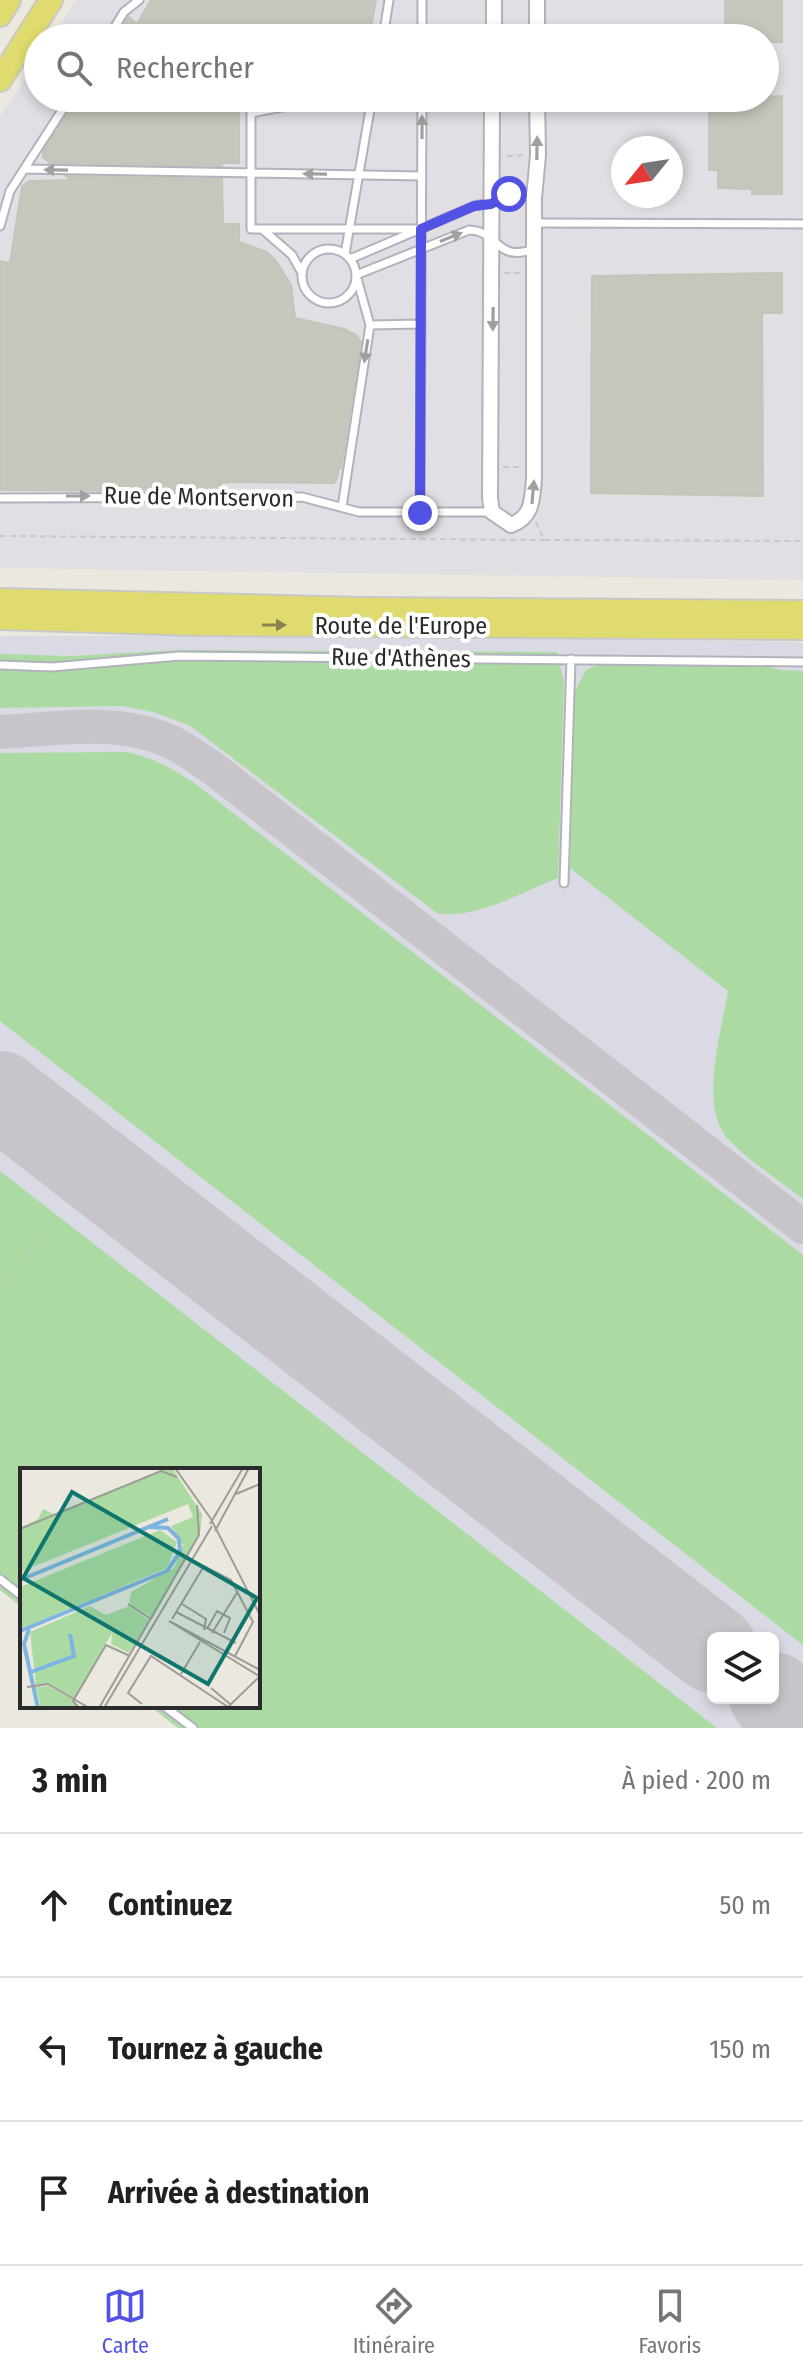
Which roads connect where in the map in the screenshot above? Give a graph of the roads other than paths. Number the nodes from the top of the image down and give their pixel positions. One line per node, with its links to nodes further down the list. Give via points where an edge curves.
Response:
1 (9, 0): 8 (main road)
2 (51, 0): 9 (main road)
3 (139, 0): 10 (lane)
4 (389, 0): 11 (lane)
5 (422, 0): 12 (lane)
6 (494, 0): 13 (street)
7 (537, 0): 14 (street)
8 (0, 15)
9 (36, 24)
10 (117, 24)
11 (385, 24)
12 (422, 24)
13 (494, 24)
14 (537, 24)
15 (24, 42): 16 (main road)
16 (0, 80)
17 (61, 112): 23 (lane)
18 (256, 112): 24 (lane, via 251,113)
19 (370, 112): 25 (lane)
20 (422, 112): 26 (lane, one-way to 20)
21 (492, 112): 28 (street)
22 (537, 112): 27 (street, one-way to 22)
23 (25, 169): 24 (lane, one-way to 23); 31 (lane, via 10,191)
24 (251, 173): 25 (lane, one-way to 24); 32 (lane, via 251,229)
25 (359, 175): 26 (lane); 33 (lane)
26 (421, 176): 34 (lane)
27 (534, 198): 28 (lane, via 509,194); 29 (street)
28 (491, 204): 34 (lane); 35 (street)
29 (534, 223): 30 (lane); 36 (street)
30 (803, 224)
31 (0, 226)
32 (262, 229): 33 (lane); 39 (lane, via 292,255)
33 (350, 229): 34 (lane); 38 (lane)
34 (421, 229): 37 (lane); 38 (lane)
35 (493, 241): 36 (lane, via 509,253); 37 (lane, one-way to 35, via 469,230); 45 (street, one-way to 45)
36 (534, 249): 45 (street, one-way to 36, via 511,525 531,510)
37 (420, 250): 40 (lane); 41 (lane)
38 (348, 256): 39 (lane, via 335,249 317,252); 40 (lane)
39 (302, 273): 40 (lane, via 312,297 328,303 351,292)
40 (356, 275): 42 (lane)
41 (421, 324): 42 (lane); 46 (lane)
42 (370, 325): 44 (lane, one-way to 44)
43 (0, 498): 44 (lane, Rue de Montservon, one-way to 44, via 302,497)
44 (342, 507): 46 (lane, Rue de Montservon)
45 (492, 512): 46 (lane, Rue de Montservon)
46 (420, 513)
47 (0, 586): 50 (main road, via 181,591)
48 (0, 600): 50 (main road, Route de l'Europe)
49 (803, 612): 50 (main road, Route de l'Europe, via 380,609)
50 (194, 615): 51 (main road, Route de l'Europe); 52 (main road, Route de l'Europe, one-way to 52); 53 (main road, via 183,630)
51 (0, 618)
52 (803, 628)
53 (0, 632)
54 (571, 659): 55 (lane, Rue d'Athènes); 56 (lane, Rue d'Athènes, via 179,656 52,667); 57 (lane)
55 (803, 662)
56 (0, 665)
57 (564, 883)
58 (0, 1579): 59 (lane)
59 (20, 1594)
60 (167, 1708): 61 (lane)
61 (193, 1728)

